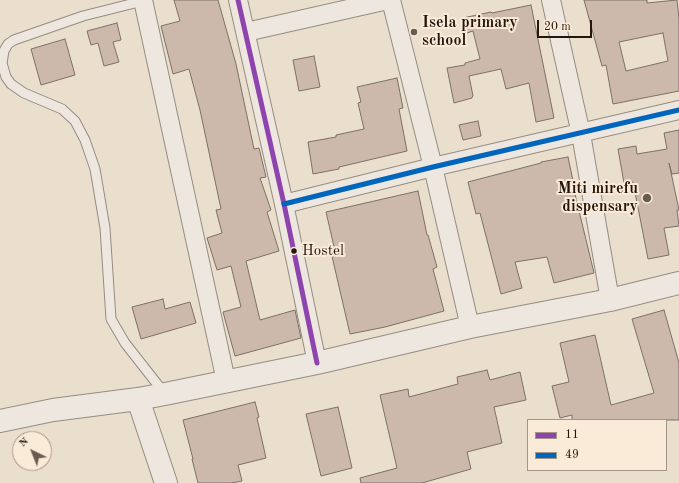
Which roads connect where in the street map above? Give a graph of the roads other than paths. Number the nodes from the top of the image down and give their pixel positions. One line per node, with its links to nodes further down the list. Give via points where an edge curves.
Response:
1 (238, 0): 6 (street)
2 (388, 0): 6 (street)
3 (391, 0): 9 (street)
4 (551, 0): 8 (street)
5 (143, 1): 15 (street); 16 (lane, via 83,16 14,40 4,51 2,63 11,84 24,93 62,109 75,121 85,140 95,170 105,228 111,319 125,343)
6 (246, 32): 10 (street)
7 (679, 110): 8 (street)
8 (581, 134): 9 (street); 12 (street)
9 (433, 167): 10 (street); 13 (street)
10 (284, 204): 14 (street)
11 (679, 283): 12 (street)
12 (610, 300): 13 (street)
13 (470, 327): 14 (street)
14 (317, 363): 15 (street)
15 (226, 381): 16 (street)
16 (165, 394): 17 (street)
17 (138, 399): 18 (street, via 53,410); 19 (street)
18 (0, 421)
19 (166, 483)

